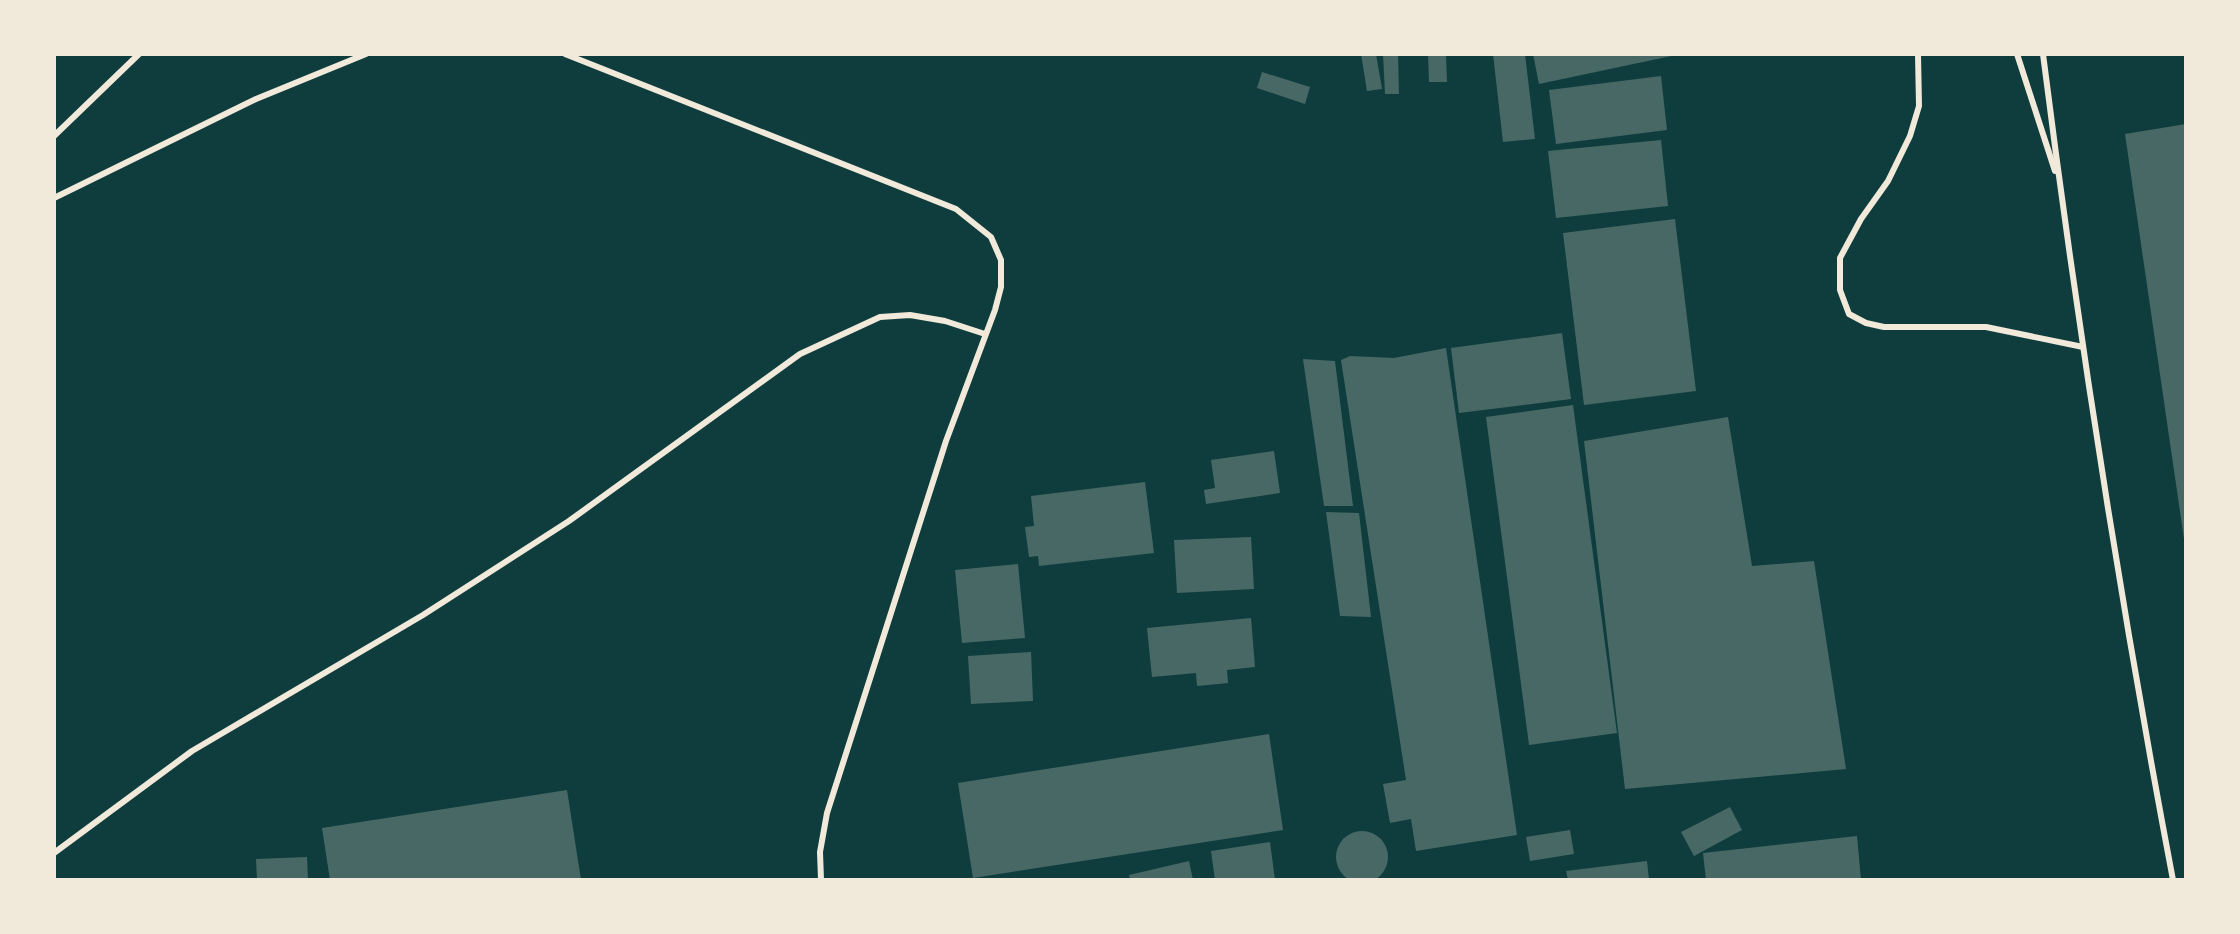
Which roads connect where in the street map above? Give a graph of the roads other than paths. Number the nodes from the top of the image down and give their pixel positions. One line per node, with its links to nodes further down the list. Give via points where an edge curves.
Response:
1 (139, 54): 7 (lane)
2 (366, 54): 9 (lane, via 256,99)
3 (565, 54): 10 (lane, via 942,203 976,222 991,237 1001,260 1001,287)
4 (1918, 54): 11 (lane, via 1919,106 1910,136 1840,258 1840,290 1849,314 1884,327 1986,327)
5 (2017, 54): 8 (lane)
6 (2043, 54): 8 (lane)
7 (54, 136)
8 (2059, 182): 11 (lane)
9 (54, 198)
10 (985, 334): 12 (lane, via 933,319 880,317 800,354 569,521 423,615 192,751); 13 (lane, via 845,753 827,813)
11 (2083, 347): 14 (lane, via 2131,657)
12 (54, 853)
13 (821, 880)
14 (2173, 880)

